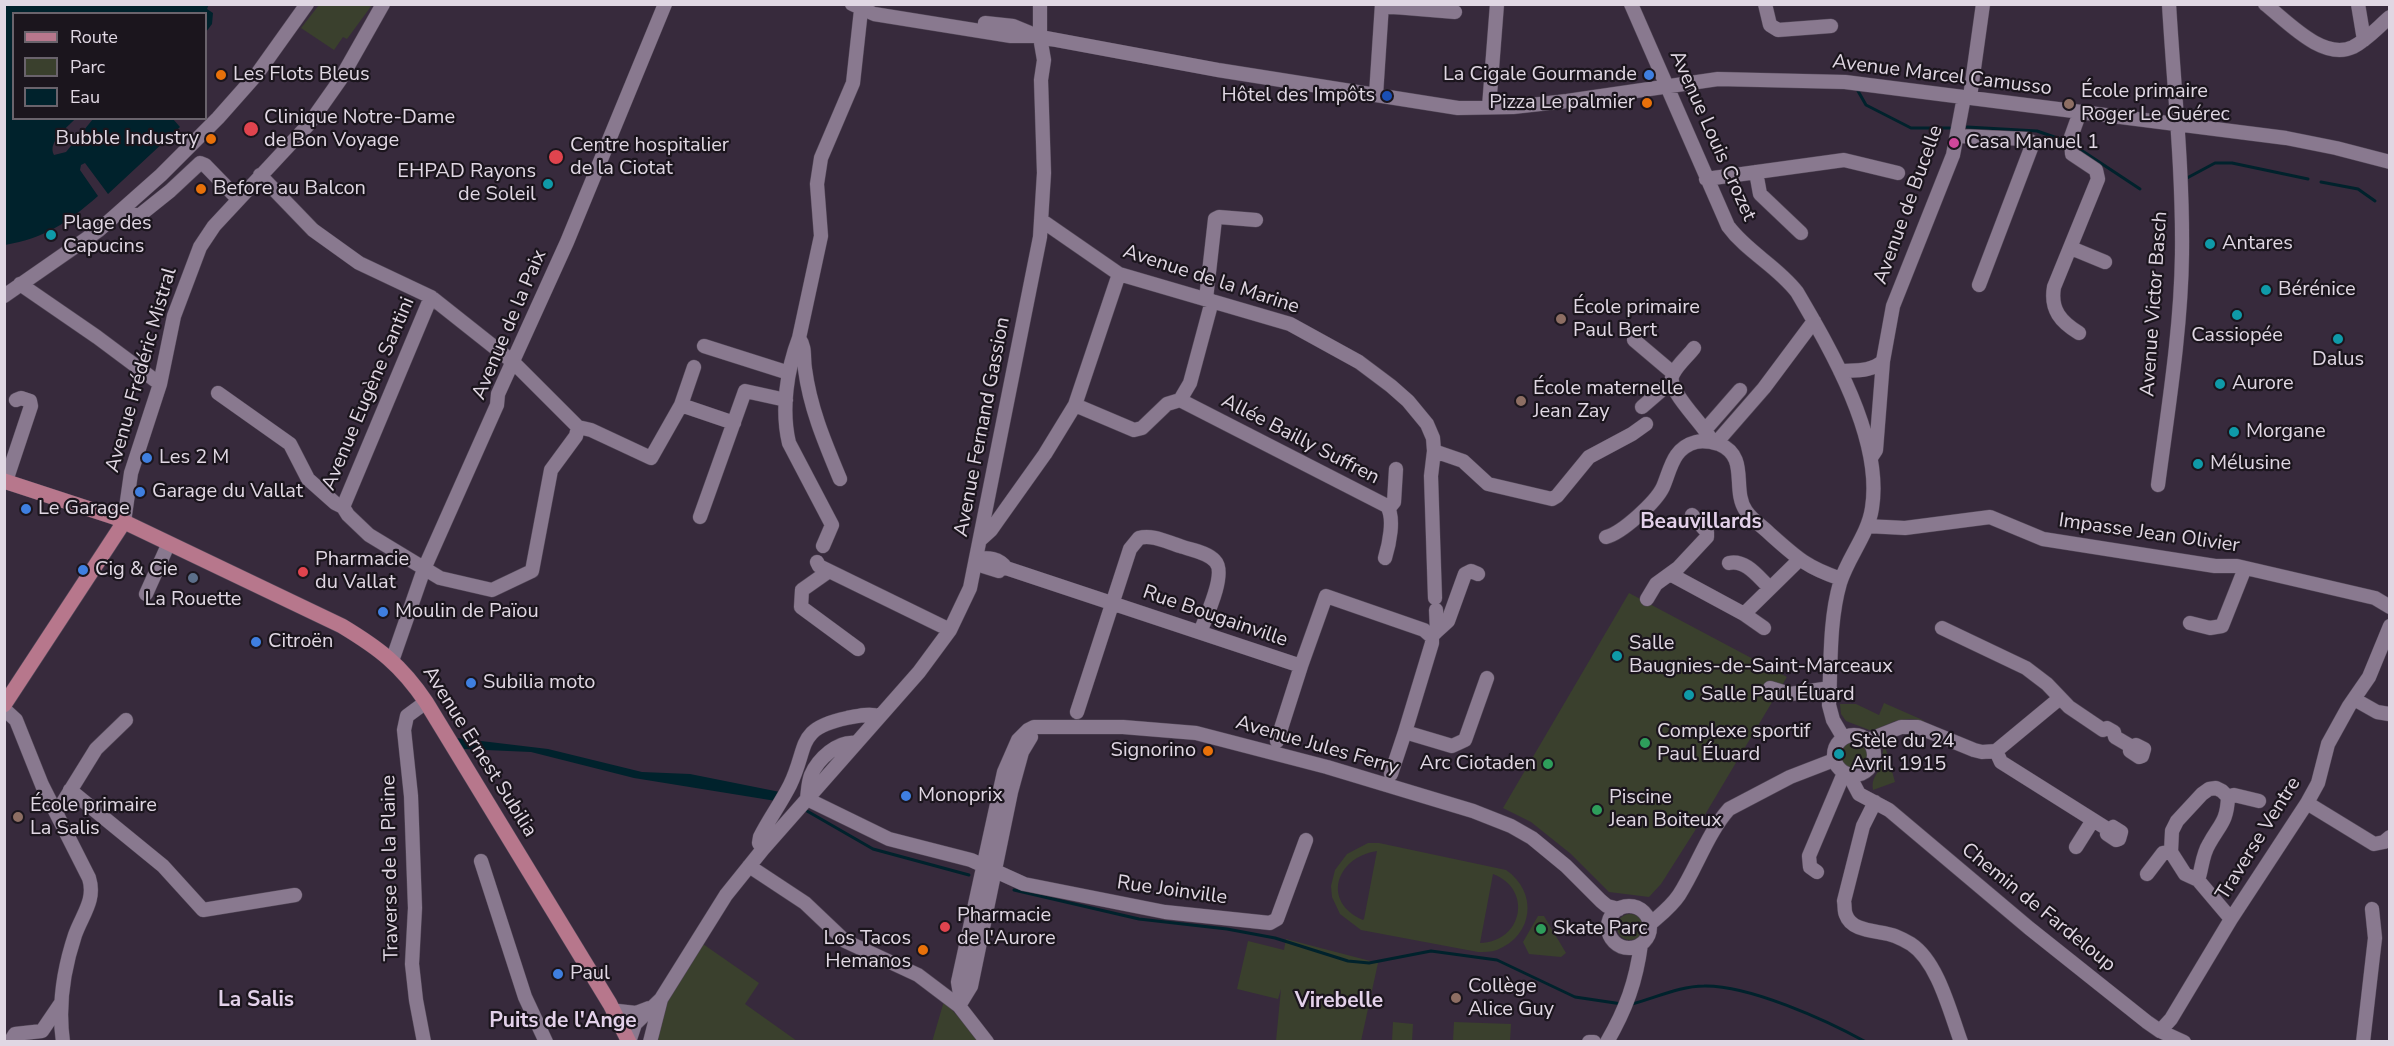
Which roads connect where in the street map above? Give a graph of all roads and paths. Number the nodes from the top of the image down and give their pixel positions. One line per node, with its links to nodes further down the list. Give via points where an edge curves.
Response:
1 (307, 4): 32 (street, via 257,74 218,118)
2 (383, 4): 29 (street, Avenue Frédéric Mistral, via 329,97)
3 (664, 4): 51 (street, Avenue de la Paix, via 567,242)
4 (1041, 4): 17 (street, Avenue Fernand Gassion)
5 (1497, 4): 22 (street)
6 (1630, 4): 19 (street, Avenue Louis Crozet)
7 (1765, 4): 16 (street, via 1770,25 1778,30)
8 (1983, 4): 21 (street, Avenue de Bucelle)
9 (2169, 4): 24 (street, Avenue Victor Basch)
10 (2265, 4): 18 (street, via 2325,49 2344,51)
11 (2358, 4): 18 (street)
12 (1382, 5): 14 (street); 20 (street)
13 (857, 7): 17 (street, Avenue Marcel Camusso, via 874,14); 46 (street, via 853,82 821,158 817,184 821,236)
14 (1455, 12)
15 (2390, 17): 18 (street)
16 (1831, 26)
17 (1038, 37): 20 (street, Avenue Marcel Camusso); 33 (street, Avenue Fernand Gassion, via 1044,60)
18 (2364, 40)
19 (1666, 85): 21 (street, Avenue Marcel Camusso, via 1718,79 1845,82); 22 (street, Avenue Marcel Camusso, via 1567,101); 30 (street, Avenue Louis Crozet)
20 (1376, 95): 22 (street, Avenue Marcel Camusso, via 1458,108)
21 (1967, 97): 23 (street, Avenue Marcel Camusso); 25 (street, Avenue de Bucelle)
22 (1489, 107)
23 (2080, 112): 24 (street, Avenue Marcel Camusso); 36 (street, via 2071,137 2072,154 2096,170 2098,178)
24 (2177, 125): 26 (street, Avenue Marcel Camusso, via 2286,138); 74 (street, Avenue Victor Basch, via 2182,257)
25 (1958, 136): 40 (street, via 2027,139 2033,143); 50 (street, Avenue de Bucelle, via 1893,306)
26 (2390, 162)
27 (1756, 172): 28 (street, via 1844,159); 30 (street); 35 (street, via 1760,194)
28 (1898, 173)
29 (260, 175): 31 (street, Avenue Frédéric Mistral); 42 (street, via 313,230 359,263)
30 (1706, 179): 44 (street, Avenue Louis Crozet, via 1738,240 1788,280)
31 (238, 199): 32 (street, via 200,163 140,215 128,215); 56 (street, Avenue Frédéric Mistral, via 200,247 174,316)
32 (123, 210): 39 (street, via 99,231)
33 (1041, 220): 38 (street, Avenue de la Marine); 82 (street, Avenue Fernand Gassion, via 1035,268)
34 (1256, 220): 43 (street, via 1215,219)
35 (1801, 233)
36 (2071, 248): 37 (street); 45 (street, via 2052,297 2055,312)
37 (2105, 262)
38 (1119, 274): 43 (street, Avenue de la Marine); 63 (street)
39 (20, 284): 41 (street); 56 (street)
40 (1979, 285)
41 (4, 296)
42 (431, 297): 51 (street); 75 (street, Avenue Eugène Santini)
43 (1209, 300): 61 (street, via 1190,383); 69 (street, Avenue de la Marine, via 1290,324 1359,362 1392,386 1414,409 1431,431)
44 (1814, 321): 53 (street, Avenue Louis Crozet); 68 (street, via 1764,388)
45 (2079, 333)
46 (799, 338): 54 (street); 72 (street, via 804,345 804,368 813,408)
47 (1634, 340): 55 (street)
48 (704, 346): 54 (street)
49 (1695, 348): 55 (street)
50 (1883, 361): 53 (street, via 1868,368); 70 (street, Avenue de Bucelle, via 1876,450)
51 (513, 362): 67 (street); 92 (street, Avenue de la Paix)
52 (694, 367): 62 (street)
53 (1840, 371): 70 (street, Avenue Louis Crozet)
54 (789, 373): 60 (street)
55 (1672, 378): 64 (street); 68 (street, via 1677,393)
56 (160, 384): 79 (street, Avenue Frédéric Mistral, via 130,473)
57 (1740, 390): 68 (street)
58 (218, 393): 75 (street, via 290,444 308,479)
59 (16, 400): 73 (street, via 30,401 31,406)
60 (786, 400): 65 (street, via 746,391); 84 (street, via 789,443 832,525)
61 (1180, 400): 63 (street, via 1163,406 1142,428 1134,430); 76 (street, Allée Bailly Suffren)
62 (681, 405): 65 (street); 67 (street, via 651,458)
63 (1075, 405): 82 (street, via 1045,454)
64 (1642, 407)
65 (734, 423): 78 (street)
66 (1646, 424): 69 (street, via 1589,457 1552,499 1488,484 1463,461)
67 (578, 427): 92 (street, via 576,436 551,470 534,567 528,575 488,590 440,578)
68 (1711, 438): 81 (street, via 1680,451 1652,502 1617,533); 87 (street, via 1736,457 1740,497 1748,513)
69 (1434, 451): 110 (street, Avenue de la Marine)
70 (1872, 456): 80 (street, Avenue Louis Crozet, via 1874,484)
71 (1396, 469): 76 (street, via 1394,502)
72 (840, 479)
73 (5, 481): 79 (main road, Avenue Ernest Subilia)
74 (2158, 485)
75 (343, 507): 92 (street, via 369,535)
76 (1389, 508): 85 (street, Allée Bailly Suffren)
77 (1692, 515): 95 (street, via 1708,534)
78 (700, 517)
79 (124, 522): 83 (main road, Avenue Ernest Subilia); 118 (main road)
80 (1867, 526): 91 (street, Impasse Jean Olivier, via 1905,528 1990,517 2043,539); 96 (street, Avenue Louis Crozet)
81 (1606, 537)
82 (980, 540): 86 (street, Avenue Fernand Gassion); 90 (street, via 989,543)
83 (168, 545): 99 (street); 112 (main road, Avenue Ernest Subilia, via 342,627)
84 (823, 546)
85 (1385, 558)
86 (977, 560): 90 (street, Rue Bougainville, via 983,566); 97 (street, Avenue Fernand Gassion)
87 (1799, 560): 96 (street); 98 (street)
88 (817, 562): 93 (street)
89 (1730, 563): 98 (street, via 1746,565)
90 (1000, 566): 97 (street); 101 (street, Rue Bougainville)
91 (2245, 568): 102 (street, Impasse Jean Olivier, via 2375,598); 104 (street, via 2222,626 2210,628)
92 (424, 569): 112 (street, Avenue de la Paix)
93 (829, 571): 108 (street); 111 (street, via 802,590 801,607)
94 (1478, 574): 110 (street, via 1465,574 1448,621)
95 (1670, 574): 100 (street, via 1656,584); 103 (street)
96 (1841, 579): 116 (street, Avenue Louis Crozet, via 1834,612)
97 (970, 588): 108 (street, Avenue Fernand Gassion)
98 (1770, 588): 103 (street)
99 (146, 594)
100 (1647, 599)
101 (1112, 603): 109 (street, Rue Bougainville); 109 (street, via 1130,549 1139,538 1151,537 1206,555 1219,567 1219,579); 121 (street)
102 (2390, 608)
103 (1744, 614): 106 (street)
104 (2190, 623)
105 (2390, 626): 119 (street, Traverse Ventre, via 2377,660)
106 (1764, 628)
107 (1942, 628): 117 (street, via 2026,669)
108 (950, 630): 123 (street, Avenue Fernand Gassion)
109 (1200, 632): 113 (street, Rue Bougainville)
110 (1434, 634): 113 (street, Rue Bougainville, via 1326,596); 126 (street)
111 (858, 649)
112 (392, 661): 120 (main road, Avenue Ernest Subilia, via 410,677)
113 (1301, 666): 128 (street)
114 (1487, 678): 126 (street, via 1466,740 1452,746)
115 (1770, 688): 116 (street, via 1790,694)
116 (1830, 688): 127 (street, Avenue Louis Crozet, via 1830,712)
117 (2060, 698): 130 (street); 131 (street)
118 (6, 699): 142 (street)
119 (2354, 699): 122 (street); 141 (street, Traverse Ventre, via 2328,744 2318,783)
120 (426, 702): 168 (main road, Avenue Ernest Subilia); 174 (street, Traverse de la Plaine, via 407,716 404,730 415,908 412,964)
121 (1077, 712)
122 (2389, 714)
123 (879, 716): 137 (street, Avenue Fernand Gassion); 148 (street, via 828,722 808,736 793,779 760,837)
124 (126, 720): 136 (street, via 96,748)
125 (1089, 727): 151 (street, Avenue Jules Ferry, via 1034,727 1022,734 1004,772); 153 (street, Avenue Jules Ferry, via 1038,734 1027,743 1011,792); 157 (street, Avenue Jules Ferry, via 1196,733 1473,811 1532,838)
126 (1405, 732): 134 (street)
127 (1843, 737): 129 (street, via 1856,735); 132 (street, via 1835,747)
128 (1277, 741)
129 (1871, 745): 131 (street, via 1901,727 1918,727 1974,750); 133 (street, via 1874,761)
130 (2132, 747)
131 (1996, 751): 143 (street, via 2001,762)
132 (1834, 760): 135 (street); 161 (street, via 1734,805 1722,817 1674,902)
133 (1867, 771): 135 (street, via 1855,776); 139 (street)
134 (1391, 774)
135 (1846, 774): 139 (street); 154 (street, via 1809,856 1810,867)
136 (70, 790): 142 (street); 158 (street, via 163,866 203,910)
137 (811, 795): 148 (street, Avenue Fernand Gassion); 151 (street, Rue Joinville, via 889,839)
138 (2228, 797): 140 (street); 149 (street, via 2216,788 2202,794 2177,821 2172,831); 156 (street, via 2225,819 2209,844)
139 (1868, 798): 170 (street, Chemin de Fardeloup, via 1889,810); 181 (street, via 1844,901 1845,914 1853,924 1894,935 1925,956)
140 (2259, 801)
141 (2307, 803): 145 (street, via 2374,844); 162 (street, Traverse Ventre)
142 (57, 812): 165 (street, via 93,890 75,935)
143 (2093, 820): 144 (street); 147 (street)
144 (2109, 830)
145 (2390, 837)
146 (1306, 840): 153 (street, Rue Joinville, via 1277,919 1270,924 1144,909 1024,884)
147 (2076, 847)
148 (763, 849): 152 (street, Avenue Fernand Gassion)
149 (2171, 852): 155 (street, via 2163,853); 156 (street, via 2185,874)
150 (481, 861): 175 (street, via 525,997)
151 (982, 865): 153 (street, Rue Joinville); 167 (street, Avenue Jules Ferry, via 958,982)
152 (749, 866): 166 (street, Avenue Fernand Gassion); 167 (street, via 805,903 837,935 918,975)
153 (995, 870): 167 (street, Avenue Jules Ferry, via 971,986)
154 (1817, 872)
155 (2147, 874)
156 (2198, 880): 162 (street)
157 (1581, 883): 159 (street, Avenue Jules Ferry, via 1607,906); 163 (street, Avenue Jules Ferry)
158 (296, 895)
159 (1619, 909): 161 (street, via 1629,906); 163 (street)
160 (2372, 909): 183 (street, via 2375,938)
161 (1646, 919): 164 (street, via 1648,936)
162 (2231, 919): 170 (street, Traverse Ventre)
163 (1608, 924): 164 (street, via 1612,940 1621,947)
164 (1634, 946): 169 (street, via 1638,966 1635,984)
165 (61, 1003): 172 (street, via 42,1031 15,1034); 173 (street)
166 (656, 1003): 168 (street, via 636,1013); 171 (street, Avenue Fernand Gassion); 171 (street, Avenue Fernand Gassion, via 637,1021)
167 (960, 1003): 176 (street)
168 (614, 1008): 171 (main road, Avenue Ernest Subilia)
169 (1622, 1016): 179 (street); 180 (street)
170 (2160, 1031): 182 (street, Chemin de Fardeloup)
171 (639, 1039)
172 (10, 1041)
173 (63, 1041)
174 (424, 1041)
175 (546, 1041)
176 (987, 1041)
177 (1589, 1041): 178 (street)
178 (1594, 1041)
179 (1607, 1041)
180 (1613, 1041)
181 (1961, 1041)
182 (2184, 1041)
183 (2363, 1041)

